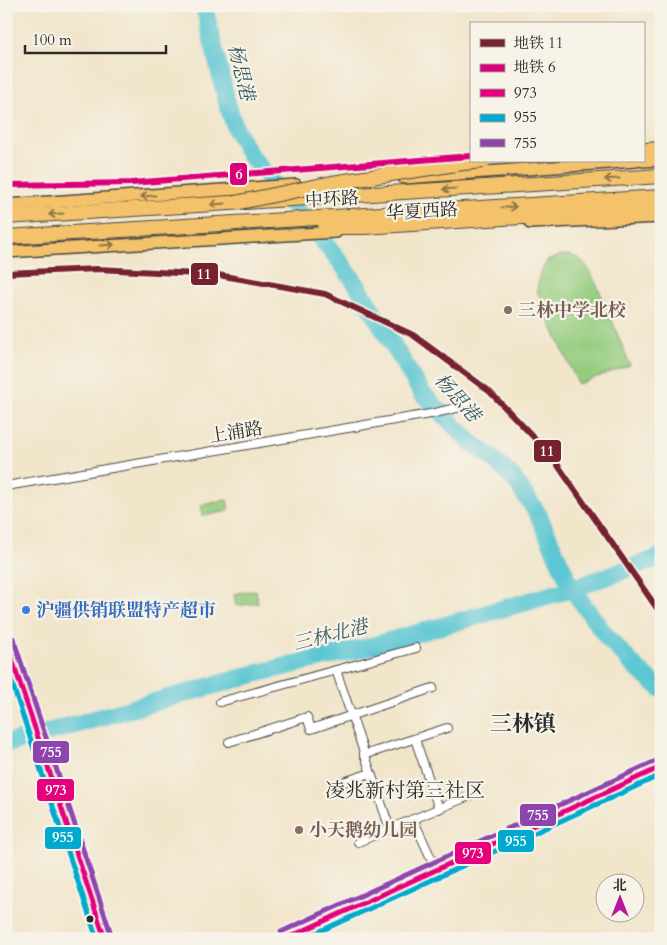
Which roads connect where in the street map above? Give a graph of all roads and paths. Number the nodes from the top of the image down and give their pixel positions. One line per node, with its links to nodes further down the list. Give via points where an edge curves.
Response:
1 (661, 148): 2 (highway)
2 (644, 149)
3 (661, 160): 4 (main road)
4 (644, 161)
5 (473, 162): 11 (highway, bridge, via 332,183)
6 (480, 162): 9 (main road, via 378,171)
7 (623, 162): 9 (main road, 华夏西路)
8 (661, 176): 11 (highway, 中环路, one-way to 11, bridge)
9 (350, 182): 12 (main road, 华夏西路, one-way to 12)
10 (661, 197): 16 (highway, 中环路, one-way to 10)
11 (240, 202): 15 (highway, 中环路, one-way to 15)
12 (6, 205)
13 (661, 208): 16 (highway, via 365,227)
14 (661, 217): 18 (main road, 华夏西路, one-way to 14, via 290,234)
15 (6, 218)
16 (131, 230): 17 (highway, 中环路)
17 (6, 237)
18 (6, 252)
19 (470, 405): 20 (street, 上浦路)
20 (6, 486)
21 (6, 640): 40 (street)
22 (416, 648): 23 (street)
23 (336, 670): 25 (street); 26 (street)
24 (433, 688): 26 (street)
25 (220, 702)
26 (351, 716): 29 (street, via 311,729 307,717); 30 (street)
27 (447, 728): 28 (street)
28 (415, 738): 30 (street); 35 (street)
29 (228, 742)
30 (364, 755): 32 (street)
31 (661, 766): 39 (street)
32 (371, 773): 33 (street); 37 (street)
33 (338, 784)
34 (469, 796): 35 (street)
35 (439, 809): 36 (street)
36 (413, 819): 37 (street); 39 (street)
37 (390, 829): 38 (street)
38 (358, 842)
39 (436, 869): 41 (street)
40 (105, 939)
41 (284, 939)

